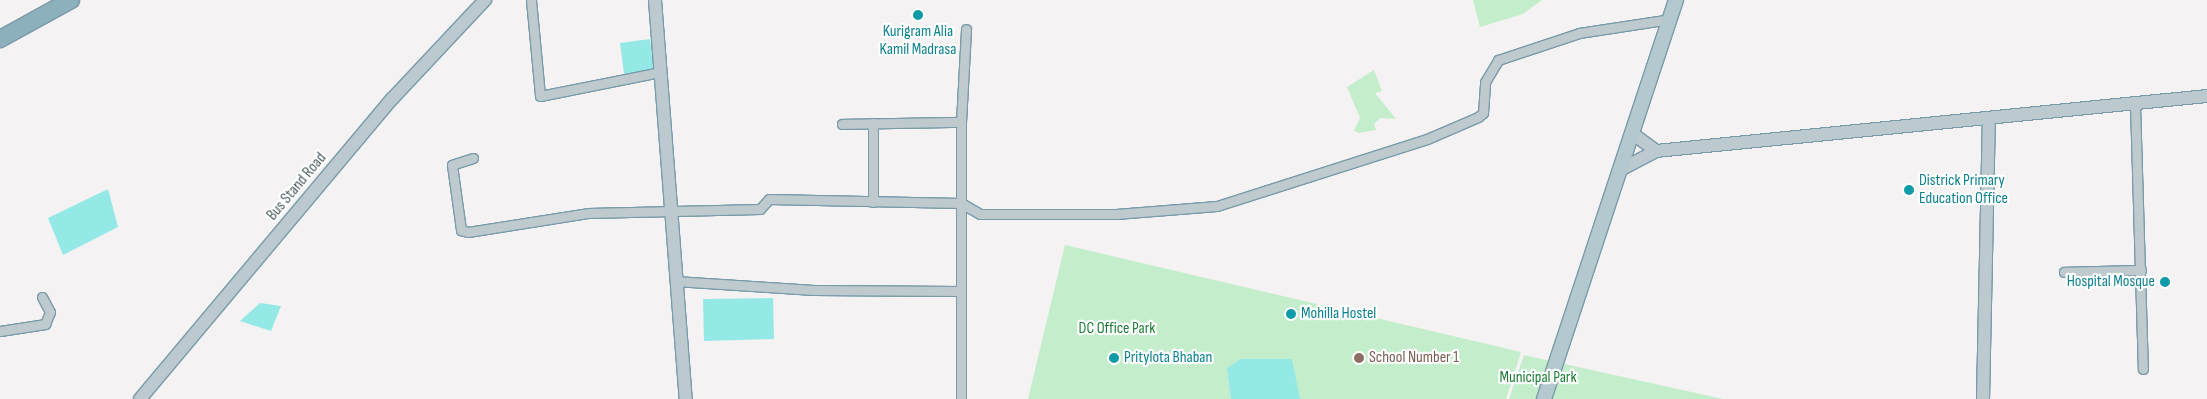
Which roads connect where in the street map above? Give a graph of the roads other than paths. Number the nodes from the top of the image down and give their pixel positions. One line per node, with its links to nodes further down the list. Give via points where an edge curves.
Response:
1 (72, 0): 8 (highway)
2 (485, 0): 30 (street, Bus Stand Road, via 392,99)
3 (531, 0): 9 (street, via 540,96)
4 (655, 0): 9 (street)
5 (1676, 0): 6 (main road)
6 (1670, 19): 16 (main road); 21 (street, via 1579,33 1498,60 1485,82 1484,106 1478,117 1244,200 1116,214 980,214)
7 (966, 29): 14 (street)
8 (0, 39)
9 (660, 72): 22 (street)
10 (2207, 96): 11 (street)
11 (2135, 104): 12 (street); 23 (street)
12 (1989, 120): 17 (street); 34 (street)
13 (877, 122): 14 (street); 15 (street); 20 (street)
14 (961, 122): 21 (street)
15 (842, 124)
16 (1633, 134): 17 (street); 19 (main road)
17 (1656, 151): 19 (street)
18 (473, 158): 22 (street, via 452,165 461,230 588,213)
19 (1620, 170): 33 (main road)
20 (873, 202): 21 (street); 22 (street, via 769,199 760,209)
21 (961, 203): 26 (street)
22 (672, 212): 25 (street)
23 (2141, 270): 24 (street); 29 (street)
24 (2064, 272)
25 (675, 281): 26 (street, via 814,290); 31 (street)
26 (959, 291): 32 (street)
27 (42, 297): 28 (street, via 50,312 45,324)
28 (0, 331)
29 (2143, 369)
30 (140, 399)
31 (686, 399)
32 (961, 399)
33 (1544, 399)
34 (1984, 399)

